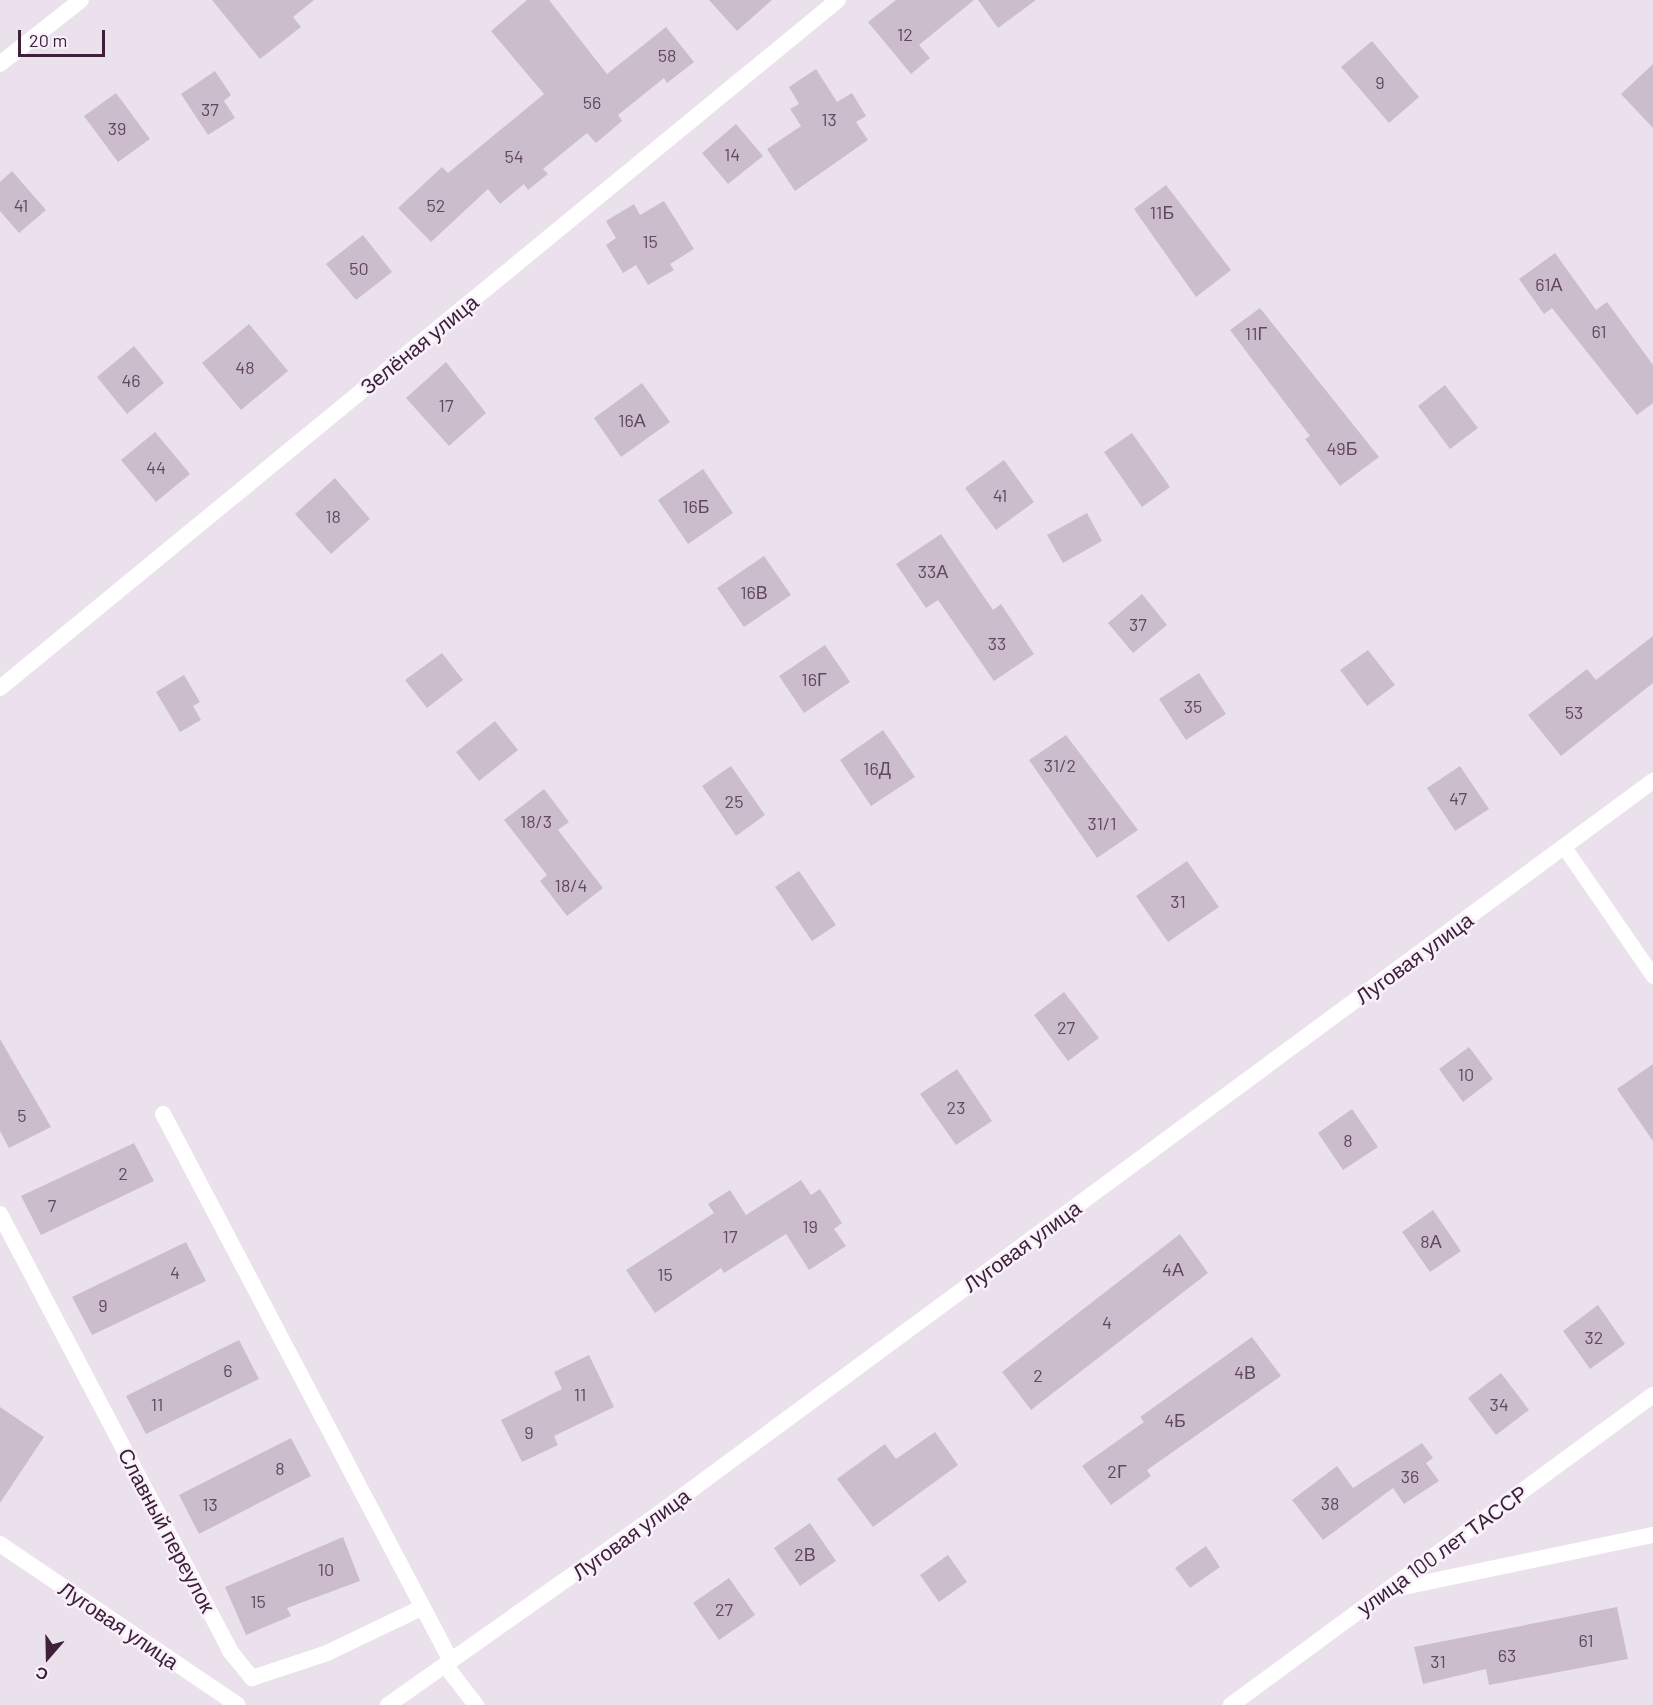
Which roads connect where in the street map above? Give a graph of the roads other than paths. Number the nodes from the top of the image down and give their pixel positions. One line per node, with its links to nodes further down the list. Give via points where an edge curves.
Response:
1 (81, 0): 3 (street)
2 (838, 0): 4 (street, Зелёная улица)
3 (0, 64)
4 (0, 688)
5 (1653, 781): 6 (street, Луговая улица)
6 (1564, 847): 7 (lane); 15 (street, Луговая улица, via 642,1526)
7 (1653, 976)
8 (163, 1114): 14 (street)
9 (0, 1214): 14 (street, Славный переулок, via 230,1651 252,1678 327,1653)
10 (1653, 1395): 13 (street, улица 100 лет ТАССР)
11 (1653, 1535): 13 (street)
12 (0, 1544): 16 (street, Луговая улица)
13 (1387, 1590): 19 (street, улица 100 лет ТАССР)
14 (423, 1607): 15 (street)
15 (448, 1663): 17 (street, Луговая улица); 18 (street)
16 (238, 1705)
17 (387, 1705)
18 (476, 1705)
19 (1231, 1705)

